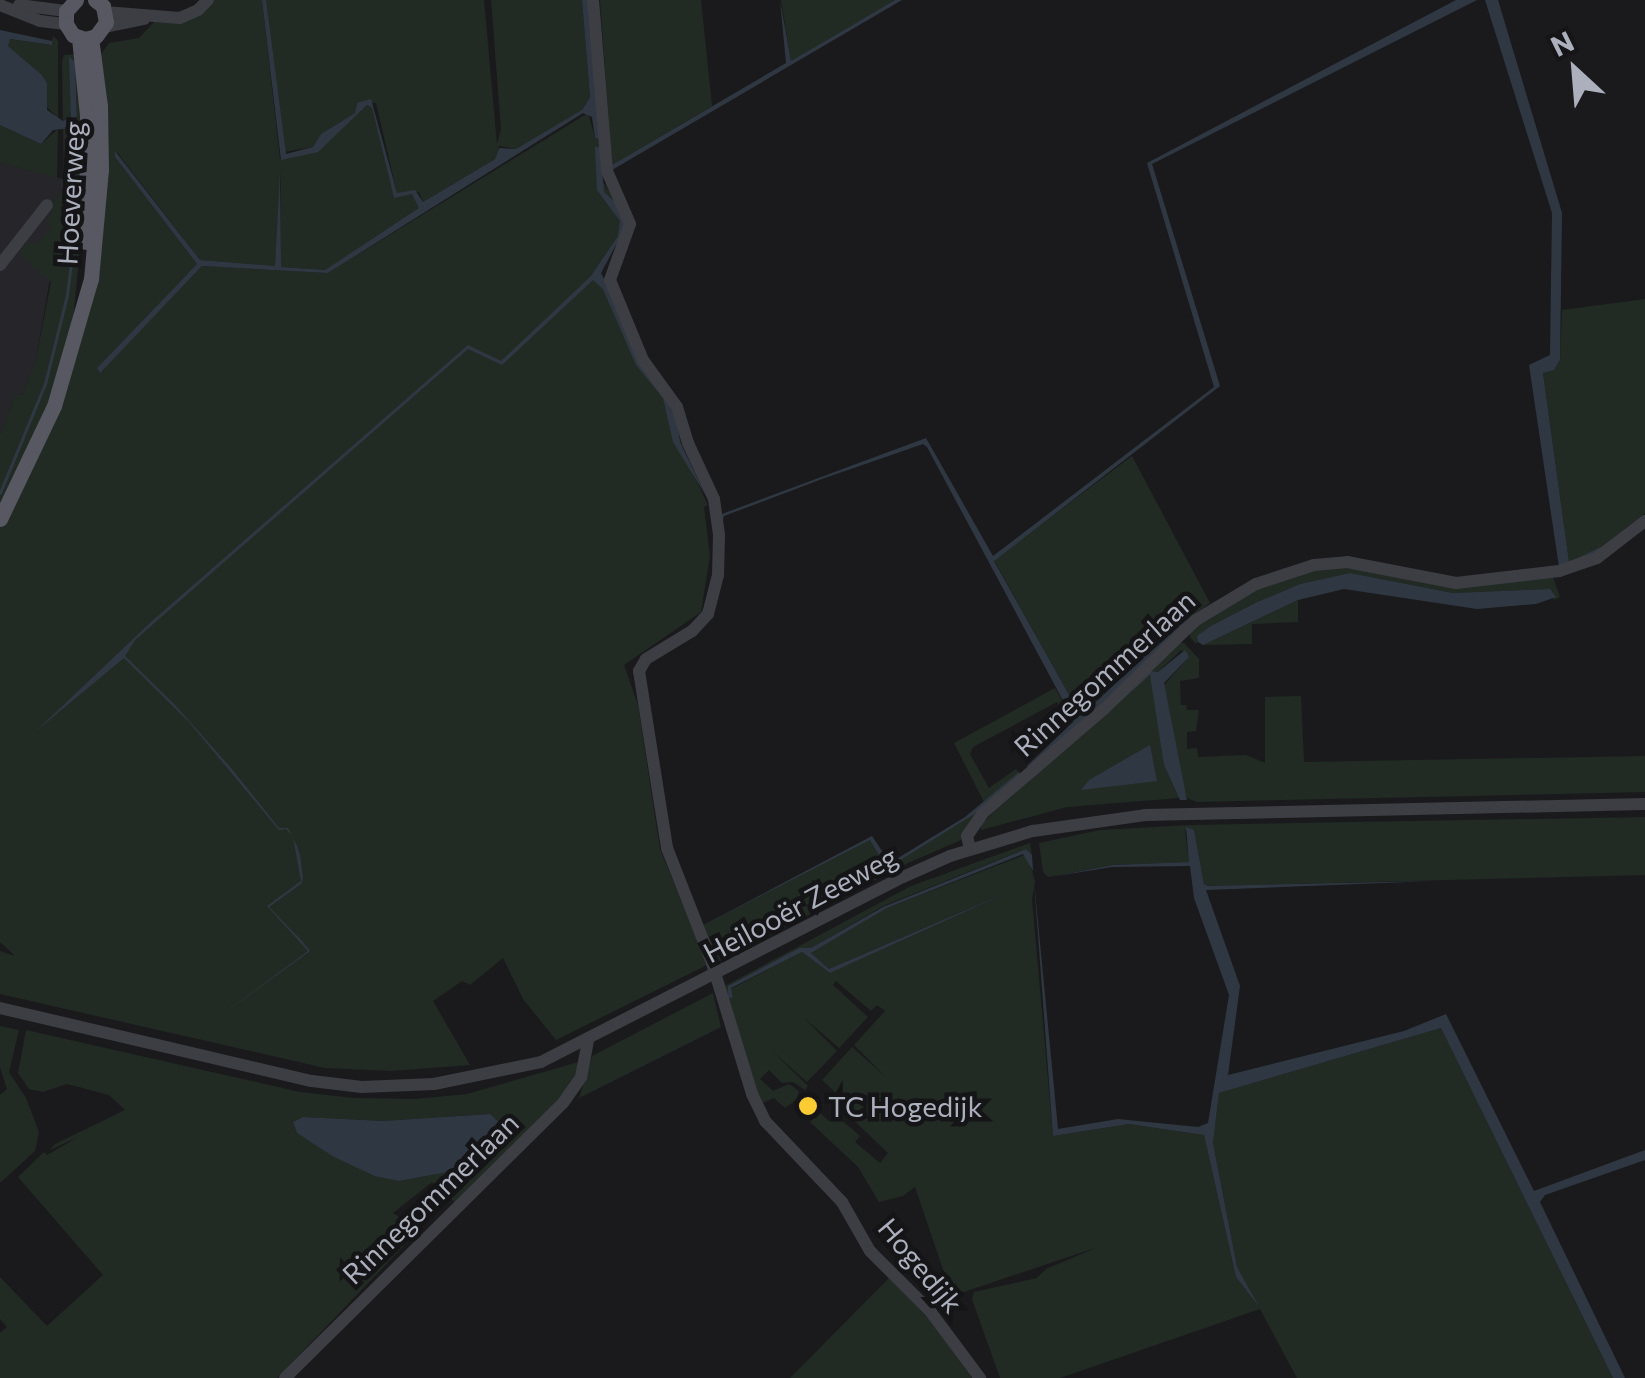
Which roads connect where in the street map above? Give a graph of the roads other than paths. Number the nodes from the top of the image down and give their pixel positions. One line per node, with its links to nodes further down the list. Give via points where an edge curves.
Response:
1 (208, 0): 5 (street, via 184,17)
2 (593, 0): 13 (street, Hogedijk, via 607,171 630,224 610,280 640,354 678,407 714,500 719,535 708,614 646,659 638,674 664,838)
3 (0, 4): 4 (street, via 40,21)
4 (69, 12): 6 (main road)
5 (101, 13): 6 (main road)
6 (85, 38): 9 (main road, Hoeverweg, via 100,106 91,279 36,448)
7 (47, 206): 8 (street)
8 (0, 265)
9 (0, 519)
10 (1645, 520): 12 (street, Rinnegommerlaan, via 1597,558 1559,571 1456,584 1347,562 1304,567 1256,584 1196,620 983,813 967,836)
11 (1645, 804): 12 (street, Heilooër Zeeweg, via 1146,815 1044,828)
12 (970, 850): 13 (street, Heilooër Zeeweg)
13 (716, 976): 15 (street, Heilooër Zeeweg); 17 (street, Hogedijk, via 765,1121 842,1202 870,1252 930,1311)
14 (0, 1008): 15 (street, Heilooër Zeeweg, via 252,1069 362,1087 497,1073)
15 (588, 1042): 16 (street, Rinnegommerlaan, via 580,1077 563,1104)
16 (285, 1378)
17 (980, 1378)

